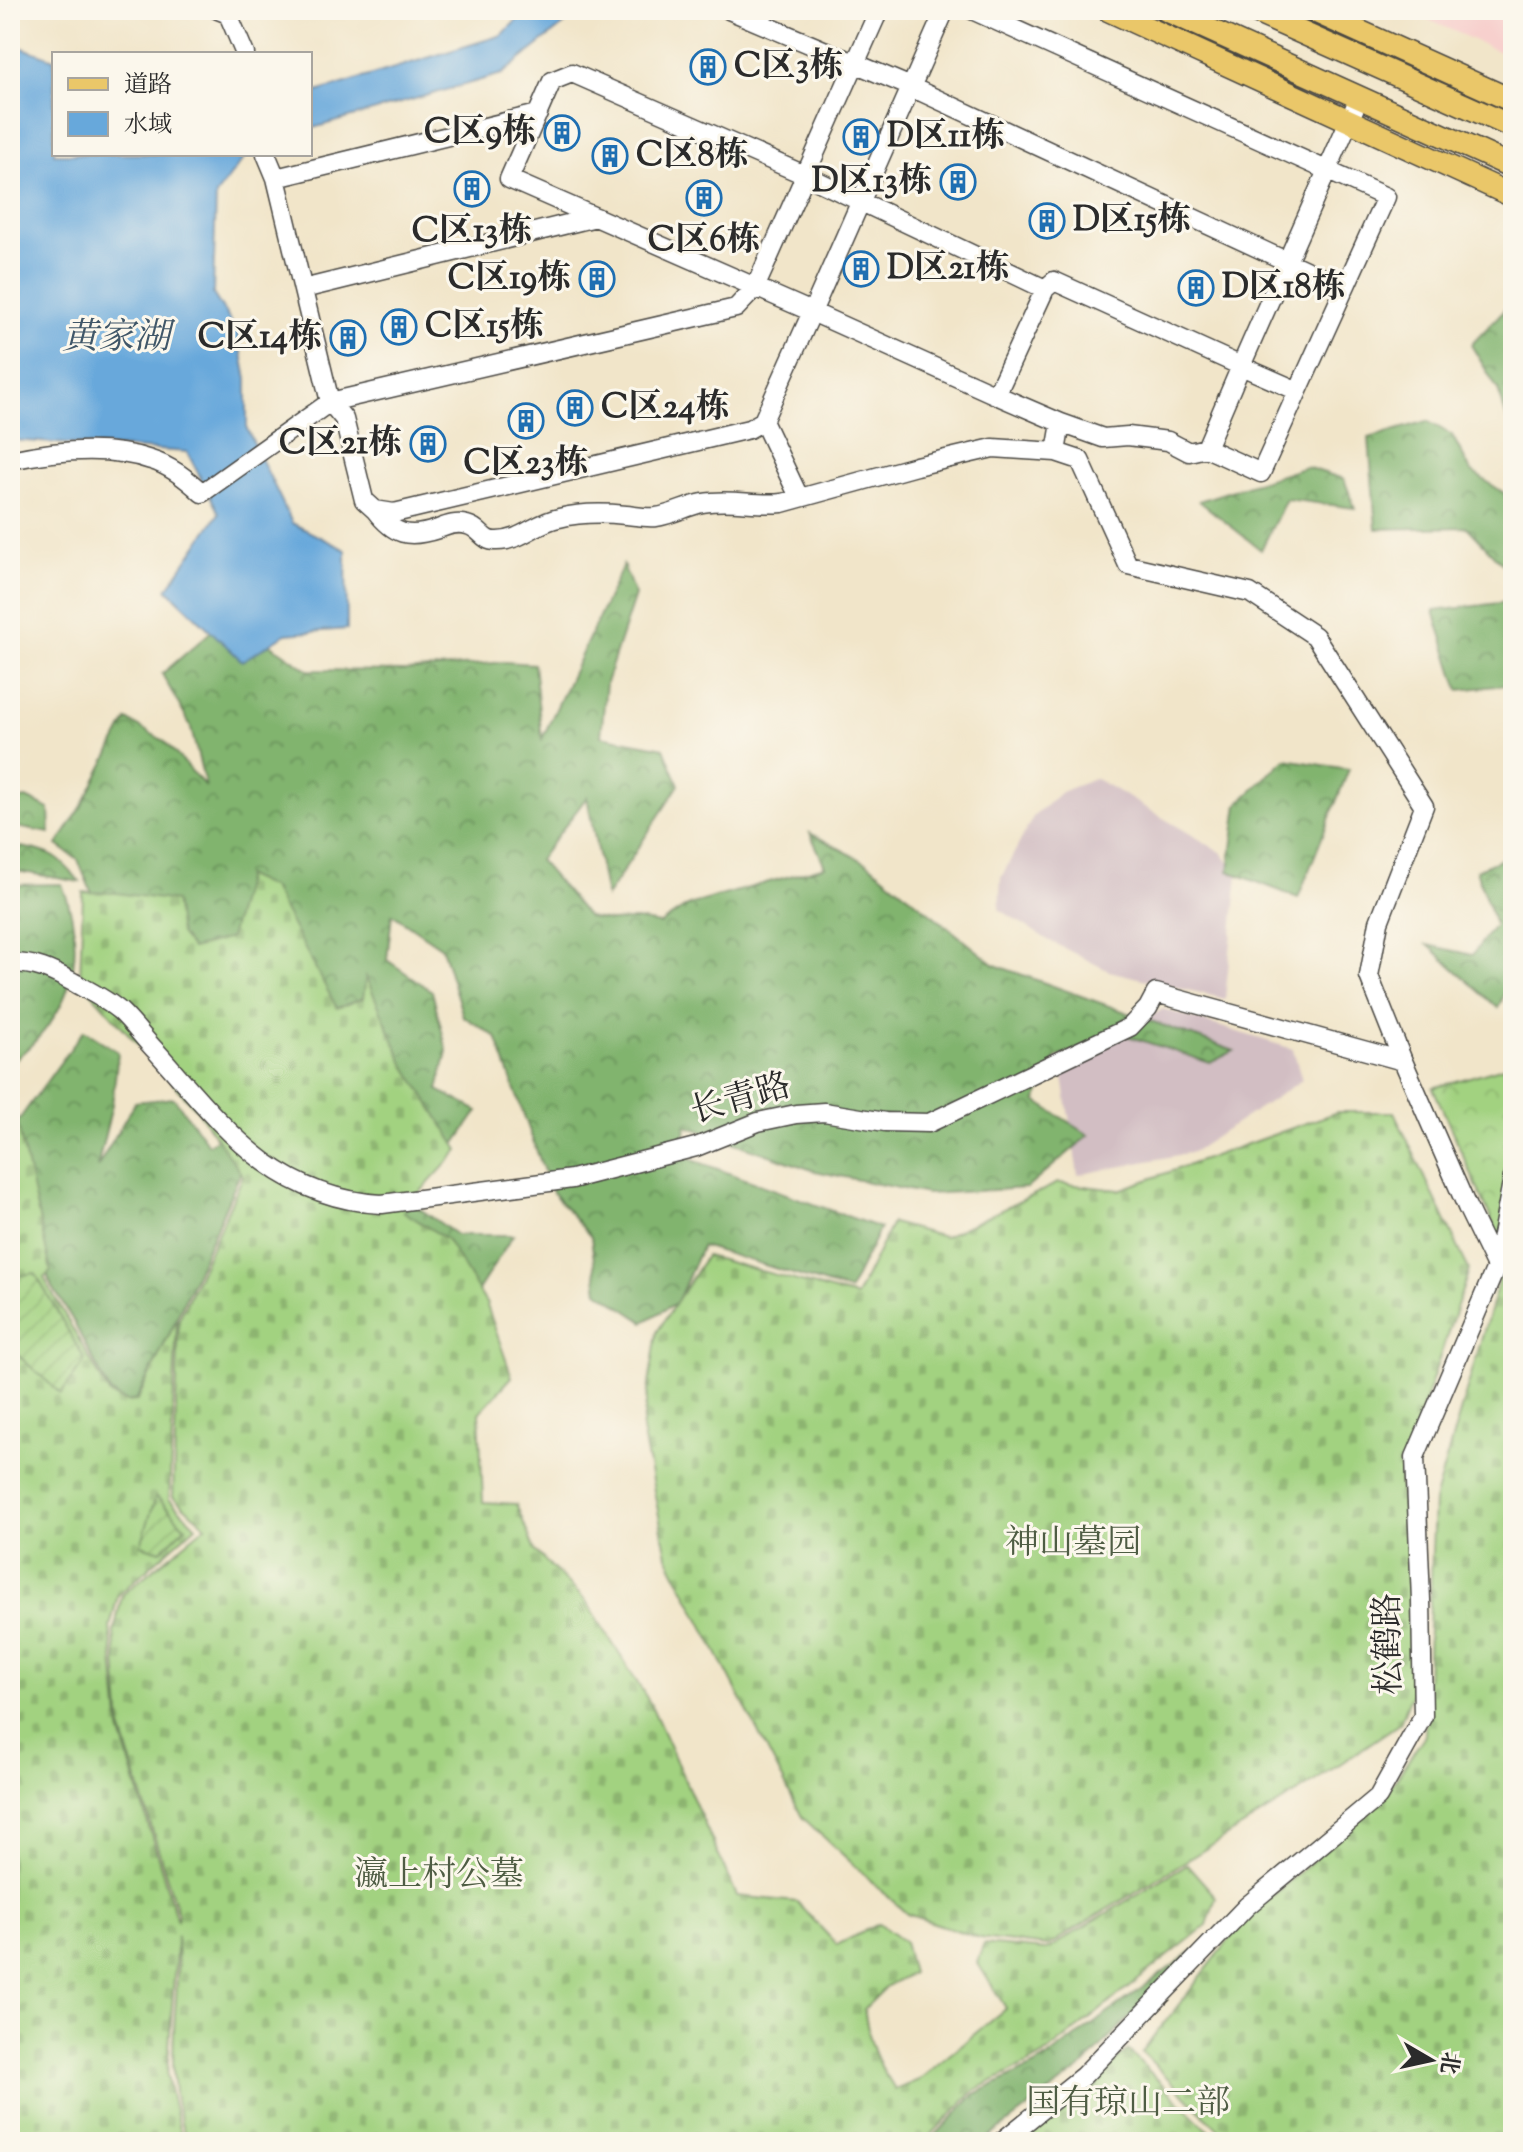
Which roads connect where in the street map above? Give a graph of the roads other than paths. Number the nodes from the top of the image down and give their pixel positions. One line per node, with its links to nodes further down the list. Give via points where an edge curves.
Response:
1 (218, 10): 10 (street, via 228,14)
2 (729, 10): 11 (street)
3 (879, 10): 11 (street)
4 (945, 10): 12 (street)
5 (972, 10): 20 (street)
6 (1108, 10): 16 (main road)
7 (1166, 10): 13 (main road)
8 (1251, 10): 17 (main road)
9 (1312, 10): 14 (main road)
10 (244, 52)
11 (858, 63): 12 (street); 21 (street)
12 (911, 87): 24 (street); 26 (street)
13 (1359, 98): 16 (street); 19 (main road)
14 (1513, 101)
15 (538, 114): 21 (street, via 552,81 572,73); 22 (street); 25 (street, via 509,179)
16 (1349, 119): 20 (street); 23 (main road)
17 (1513, 127)
18 (267, 156): 22 (street)
19 (1513, 167)
20 (1327, 170): 26 (street); 28 (street, via 1386,197)
21 (807, 176): 24 (street); 27 (street)
22 (276, 178): 29 (street)
23 (1513, 196)
24 (860, 202): 30 (street); 31 (street)
25 (596, 217): 27 (street); 29 (street)
26 (1287, 262): 28 (street); 32 (street)
27 (755, 288): 31 (street); 35 (street, via 736,308)
28 (1344, 288): 33 (street)
29 (303, 289): 35 (street)
30 (1045, 289): 32 (street, via 1054,281); 34 (street)
31 (812, 312): 34 (street); 36 (street)
32 (1241, 366): 33 (street); 38 (street)
33 (1298, 391): 38 (street, via 1261,473)
34 (996, 395): 37 (street)
35 (330, 402): 40 (street, via 202,493 182,475 127,454 46,454); 42 (street, via 344,419 364,500)
36 (763, 421): 41 (street); 42 (street, via 749,429 394,513)
37 (1061, 423): 38 (street, via 1103,438 1168,441 1189,452); 39 (street)
38 (1206, 448)
39 (1056, 452): 41 (street, via 993,448); 44 (street, via 1080,460 1128,565 1250,593 1315,636 1424,806 1379,922 1369,976)
40 (10, 460)
41 (799, 497): 42 (street, via 767,504 703,503 656,517 557,518 515,539 492,542 472,526 456,523 397,533)
42 (375, 510)
43 (10, 963): 44 (street, 长青路, via 33,963 101,997 253,1154 278,1172 351,1202 396,1203 572,1179 796,1114 929,1123 1130,1027 1156,993)
44 (1403, 1061): 46 (street)
45 (1513, 1177): 46 (street, 松鹤路)
46 (1496, 1267): 47 (street, 松鹤路, via 1415,1457 1423,1716 1378,1797 1247,1906 1083,2076)
47 (1001, 2142)

